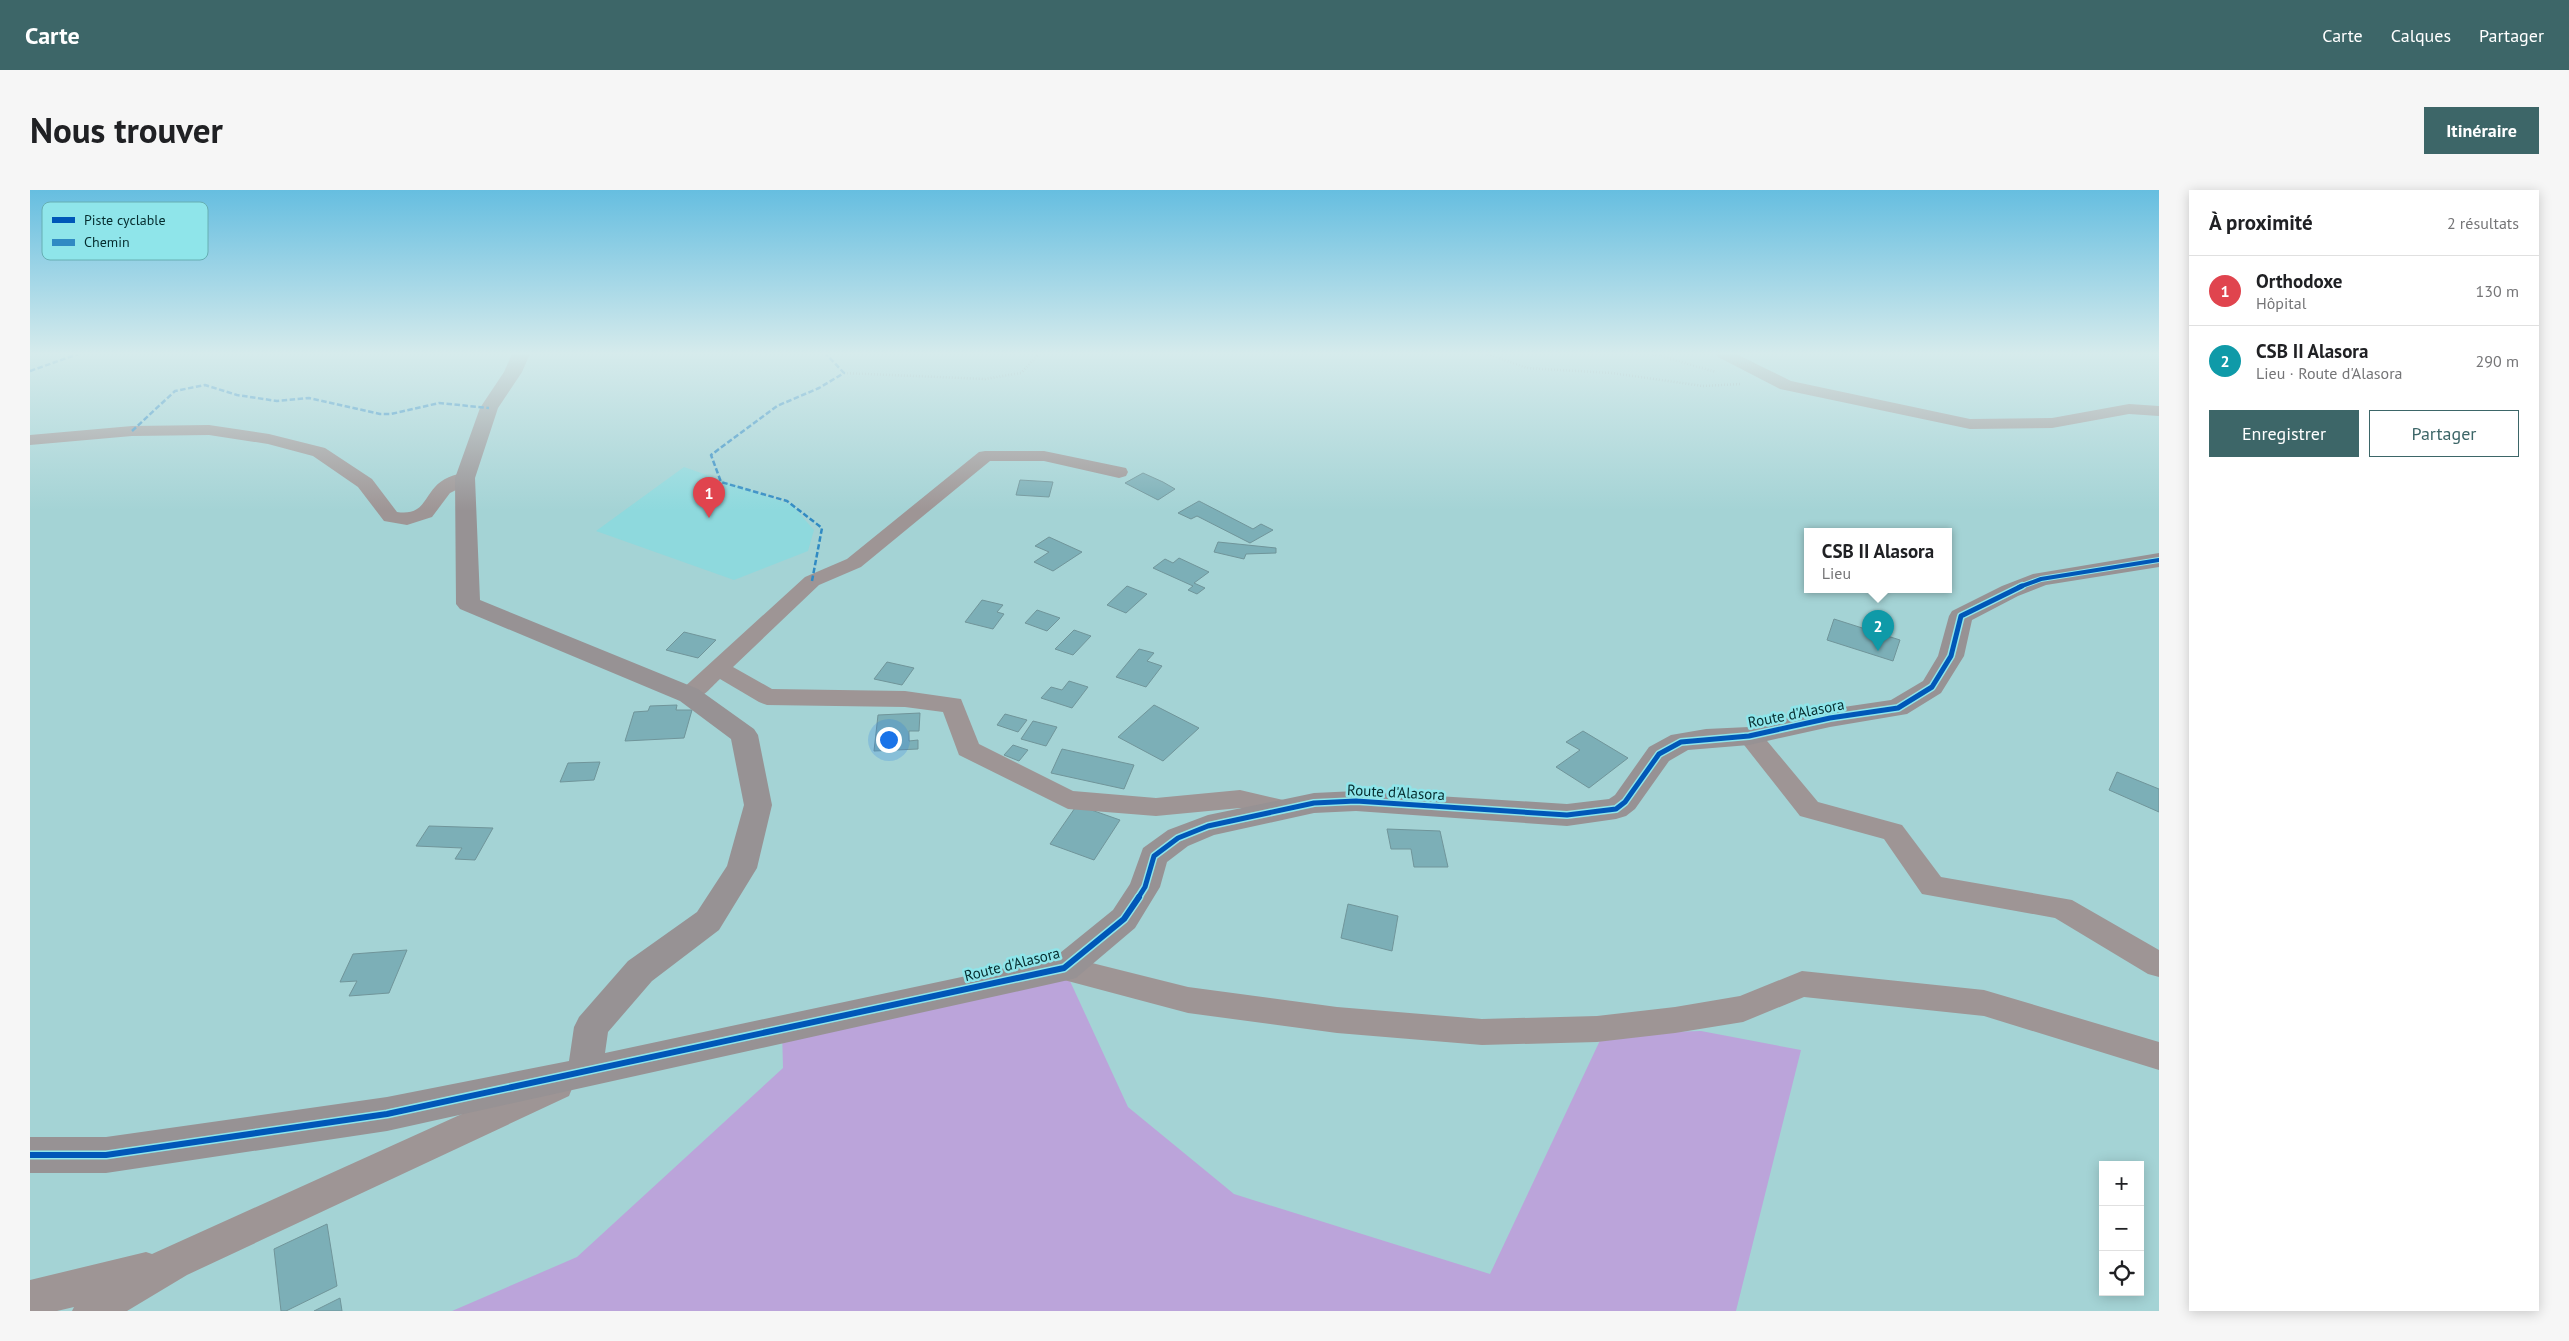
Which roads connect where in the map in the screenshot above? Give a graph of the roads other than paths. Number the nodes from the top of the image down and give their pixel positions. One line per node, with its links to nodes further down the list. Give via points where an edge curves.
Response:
1 (489, 406): 6 (street)
2 (1887, 406): 3 (street, via 1970,424 2052,423 2129,409)
3 (2159, 411)
4 (30, 440): 6 (street, via 132,431 200,430 269,438 319,452 365,483 391,517 407,519 425,512 443,489)
5 (1119, 472): 8 (street, via 1044,456 985,456 854,564 812,581)
6 (465, 478): 9 (street, via 468,604)
7 (2159, 560): 10 (street, Route d'Alasora, via 2041,579 1961,616 1951,656 1932,687 1898,708 1830,718)
8 (719, 668): 9 (street); 11 (street, via 767,697 905,699 953,705 968,749 1068,800 1156,807 1240,799)
9 (689, 695): 15 (street, via 744,735 758,805 742,868 708,921 640,971 591,1027)
10 (1749, 736): 11 (street, Route d'Alasora, via 1681,742 1660,754 1625,802 1616,809 1599,813 1567,815 1356,801 1314,803); 12 (street, via 1809,809 1893,832 1932,886 2062,908)
11 (1283, 809): 13 (street, Route d'Alasora, via 1208,826 1178,838 1154,856 1145,887 1124,919)
12 (2159, 965)
13 (1064, 968): 14 (street, via 1188,1000 1337,1020 1482,1032 1598,1029 1675,1020 1743,1008 1802,984 1984,1003); 15 (street, Route d'Alasora)
14 (2159, 1056)
15 (585, 1073): 16 (street, Route d'Alasora, via 387,1114 164,1147 106,1155); 17 (street)
16 (30, 1155)
17 (174, 1262): 18 (street); 19 (street)
18 (30, 1299)
19 (91, 1311)

